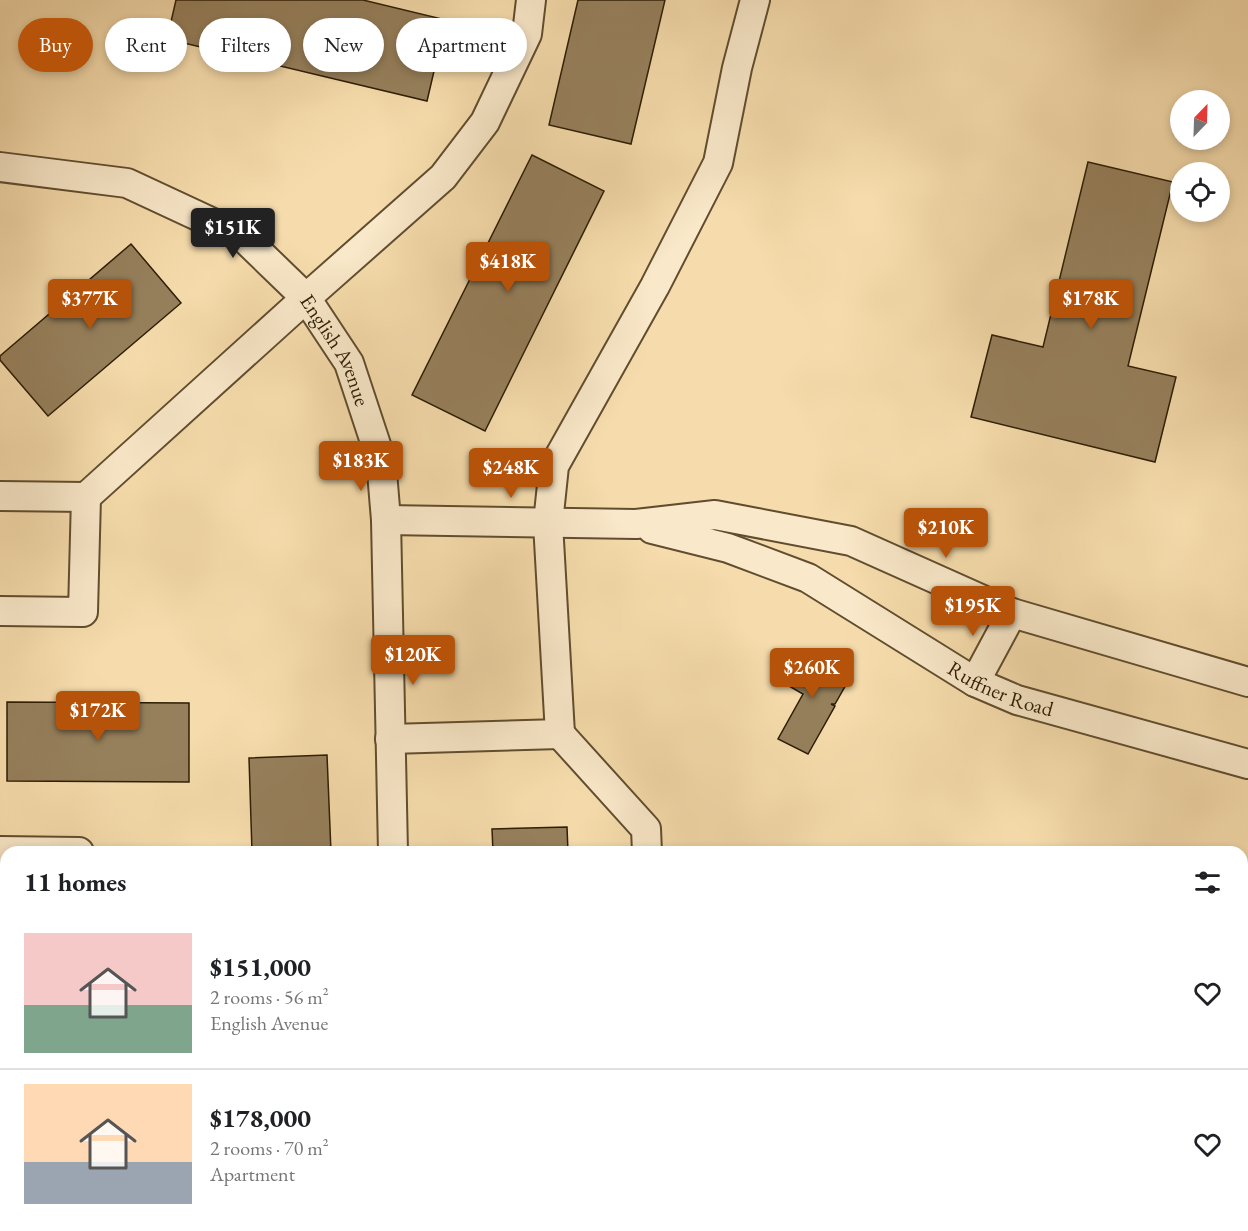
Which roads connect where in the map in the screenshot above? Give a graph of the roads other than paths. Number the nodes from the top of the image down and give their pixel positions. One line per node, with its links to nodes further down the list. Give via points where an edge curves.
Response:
1 (531, 0): 4 (street, via 527,34 485,123 443,177)
2 (755, 0): 8 (street, via 718,163 655,286 554,466)
3 (0, 167): 4 (street, English Avenue, via 126,183 243,237)
4 (306, 298): 6 (street); 7 (street, English Avenue, via 349,363 381,460)
5 (0, 496): 6 (street)
6 (86, 496): 12 (street, via 83,612)
7 (386, 520): 8 (street, Ruffner Road); 17 (street, English Avenue)
8 (548, 523): 9 (street, Ruffner Road); 16 (street)
9 (636, 524): 10 (street, Ruffner Road, via 715,515); 11 (street, Ruffner Road, via 728,548)
10 (828, 537): 11 (street); 13 (street, Ruffner Road, via 851,542)
11 (808, 579): 14 (street, Ruffner Road)
12 (0, 611)
13 (1012, 614): 14 (street); 15 (street, Ruffner Road)
14 (975, 682): 18 (street, Ruffner Road, via 1017,700)
15 (1248, 682)
16 (560, 734): 17 (street); 20 (street, via 646,829)
17 (390, 739): 19 (street, English Avenue)
18 (1248, 764)
19 (393, 846)
20 (647, 846)

